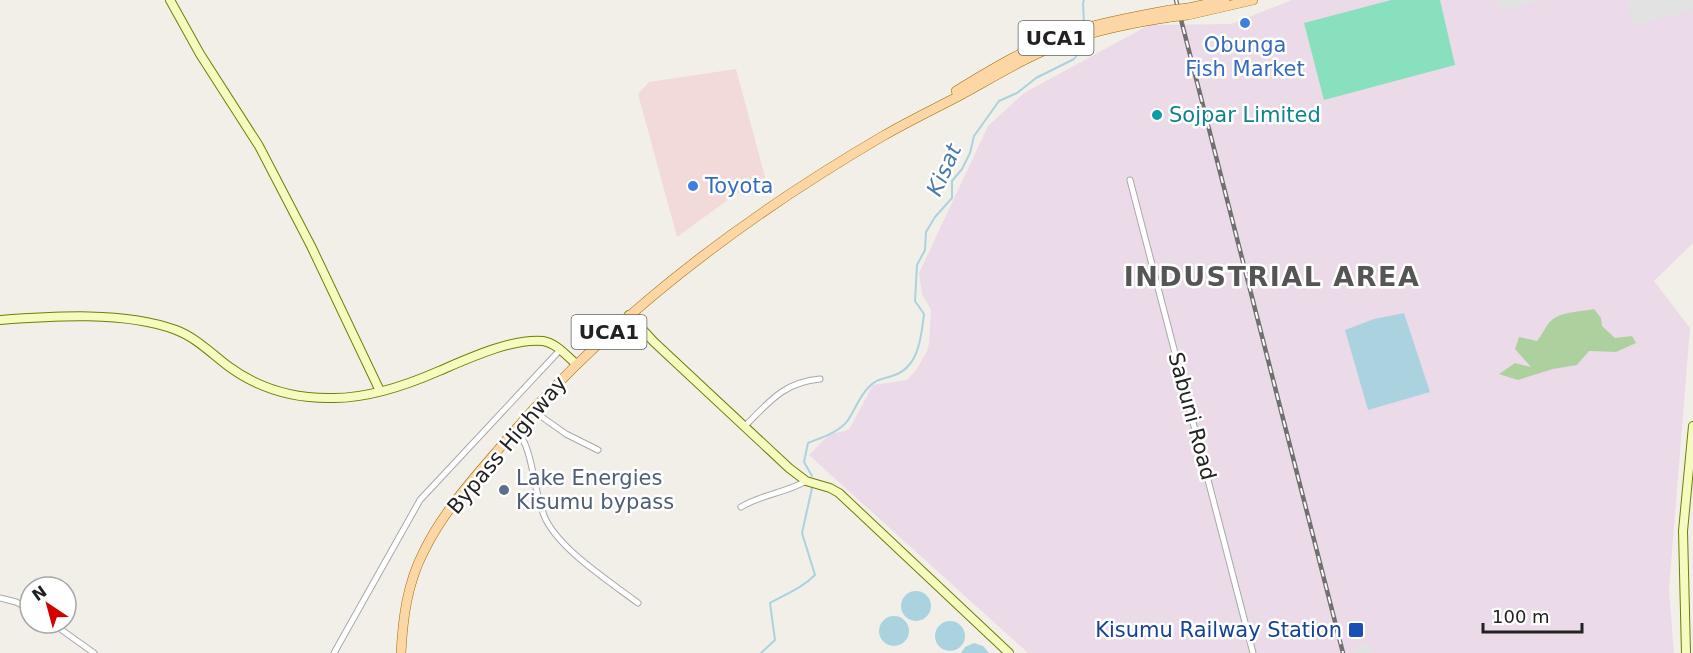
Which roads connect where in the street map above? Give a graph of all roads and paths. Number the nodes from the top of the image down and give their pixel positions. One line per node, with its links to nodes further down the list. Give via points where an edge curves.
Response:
1 (170, 0): 11 (street, via 259,146)
2 (1225, 0): 4 (main road, Bypass Highway / UCA1)
3 (1253, 0): 4 (main road, Bypass Highway / UCA1)
4 (1188, 11): 6 (main road, Bypass Highway / UCA1, bridge, via 1100,24 1042,44 971,82 756,217)
5 (1130, 180): 29 (street, Sabuni Road)
6 (629, 315): 9 (main road, Bypass Highway / UCA1); 13 (street)
7 (0, 320): 11 (street, via 68,316 158,324 193,338 231,368 281,393 338,398)
8 (560, 350): 9 (street); 11 (street, via 543,341 500,348); 25 (street, Bypass Highway, via 420,500)
9 (576, 364): 12 (main road, Bypass Highway / UCA1)
10 (820, 379): 13 (street, via 786,388)
11 (380, 391)
12 (532, 410): 15 (main road, Bypass Highway / UCA1); 16 (street)
13 (745, 426): 17 (street)
14 (1693, 426): 30 (street, via 1683,531)
15 (515, 428): 21 (street, via 526,444 535,490 550,526 584,563); 23 (main road, Bypass Highway / UCA1, via 463,492 424,550 408,593)
16 (598, 450)
17 (806, 481): 18 (street); 28 (street, via 839,493)
18 (741, 507)
19 (0, 598): 20 (street)
20 (18, 603)
21 (638, 603)
22 (69, 635): 24 (street)
23 (402, 636): 26 (main road, Bypass Highway / UCA1); 27 (main road, UCA1)
24 (94, 653)
25 (334, 653)
26 (401, 653)
27 (406, 653)
28 (1009, 653)
29 (1253, 653)
30 (1686, 653)

